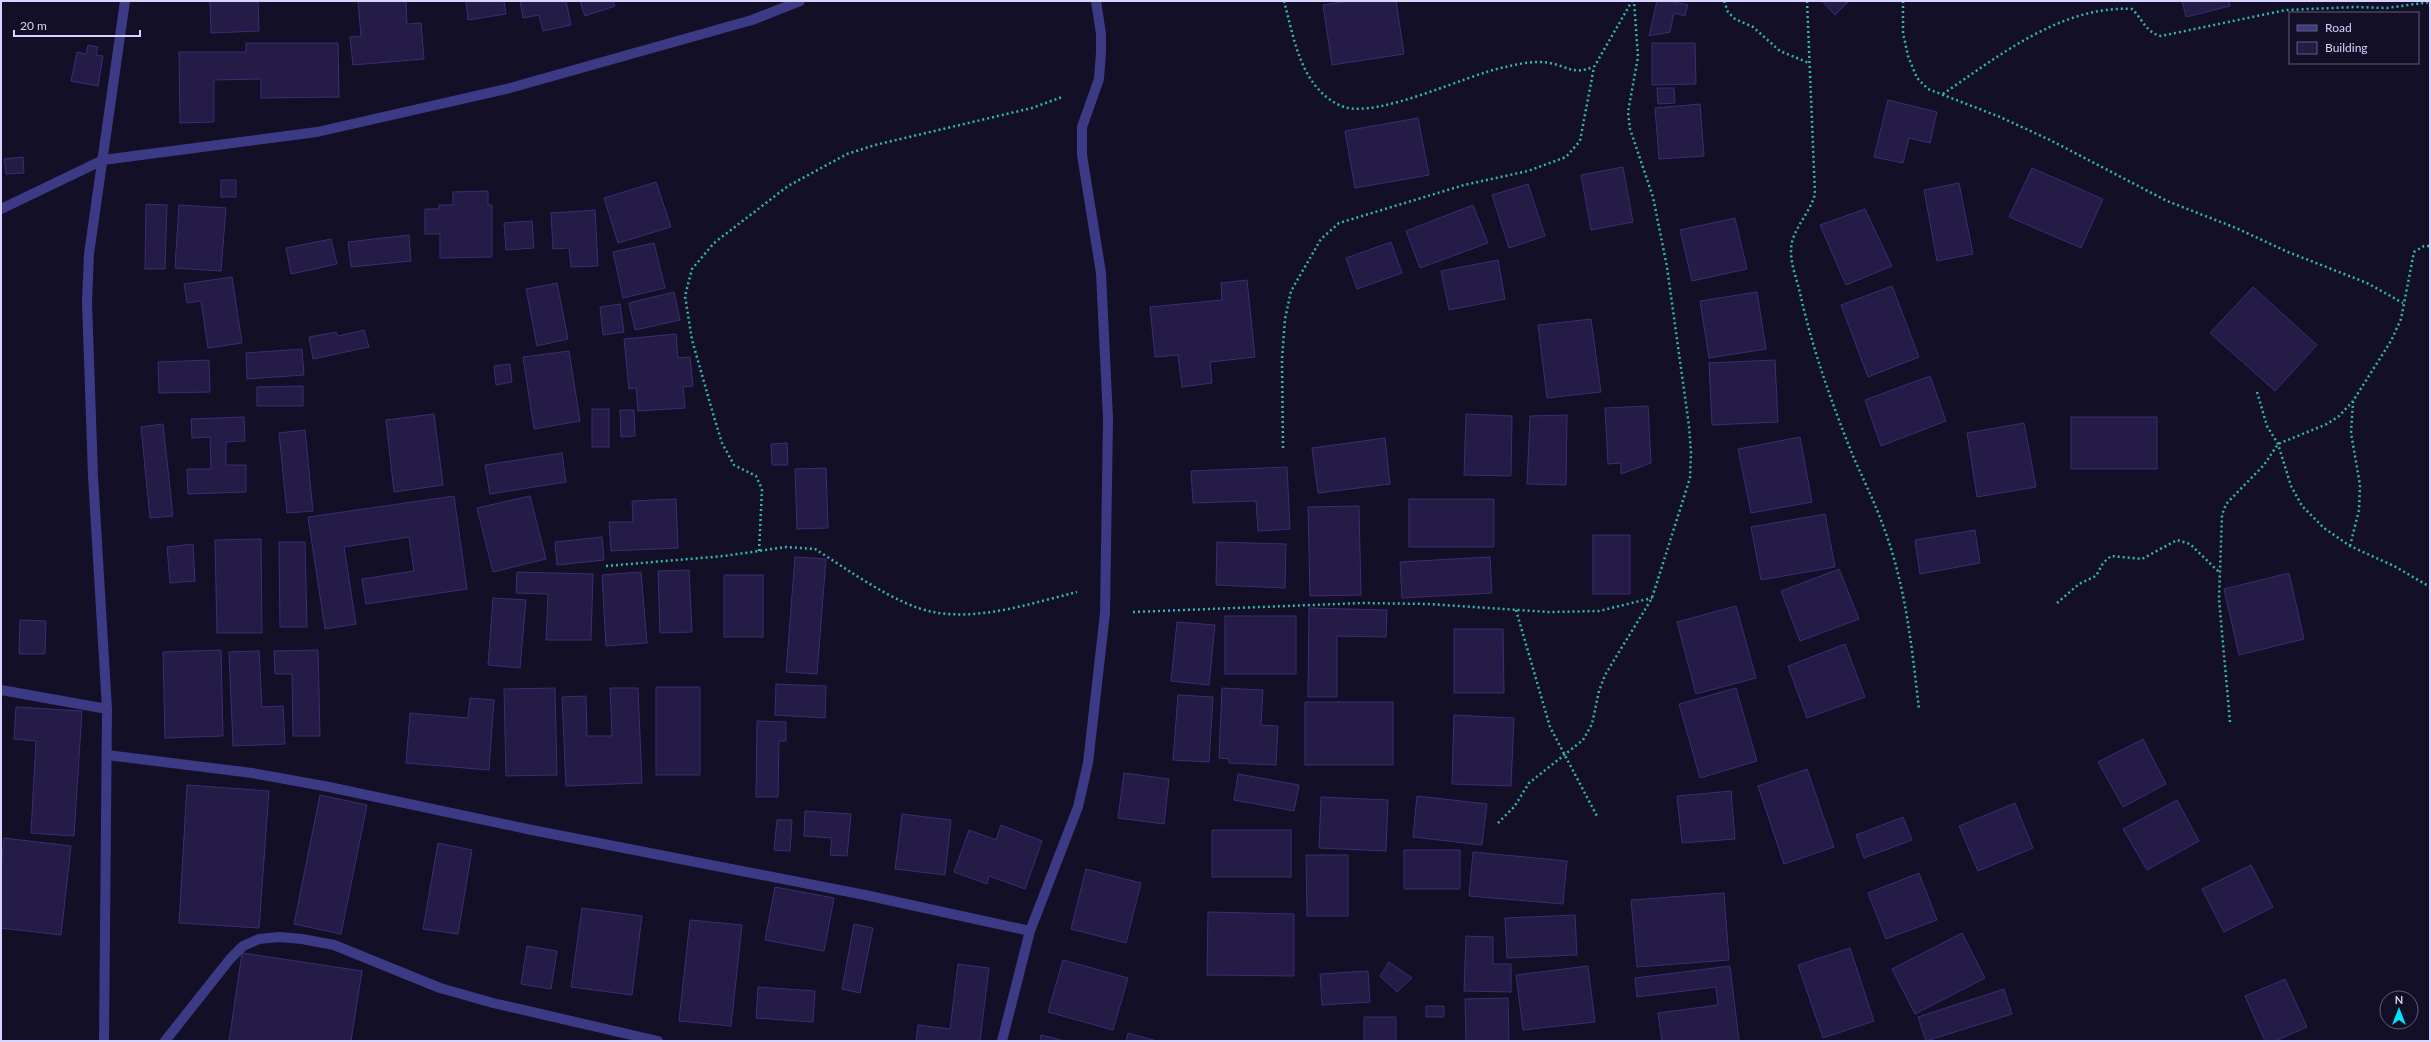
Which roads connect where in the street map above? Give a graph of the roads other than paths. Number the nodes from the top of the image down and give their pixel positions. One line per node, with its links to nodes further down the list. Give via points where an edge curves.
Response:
1 (125, 1): 4 (street)
2 (800, 1): 4 (street, via 752,20 502,90 318,132)
3 (1096, 1): 10 (street, via 1102,34 1099,79 1082,127 1082,155 1102,273 1108,419 1105,613 1087,771 1063,850)
4 (103, 160): 5 (street); 8 (street, via 89,254 86,302)
5 (6, 207): 6 (street)
6 (1, 213)
7 (1, 690): 8 (street)
8 (107, 709): 9 (street)
9 (107, 755): 10 (street, via 252,772 865,895); 11 (street)
10 (1030, 931): 14 (street)
11 (104, 1041)
12 (165, 1041): 13 (street, via 230,959 244,946 259,939 279,937 334,945 440,988 493,1003)
13 (658, 1041)
14 (1002, 1041)

